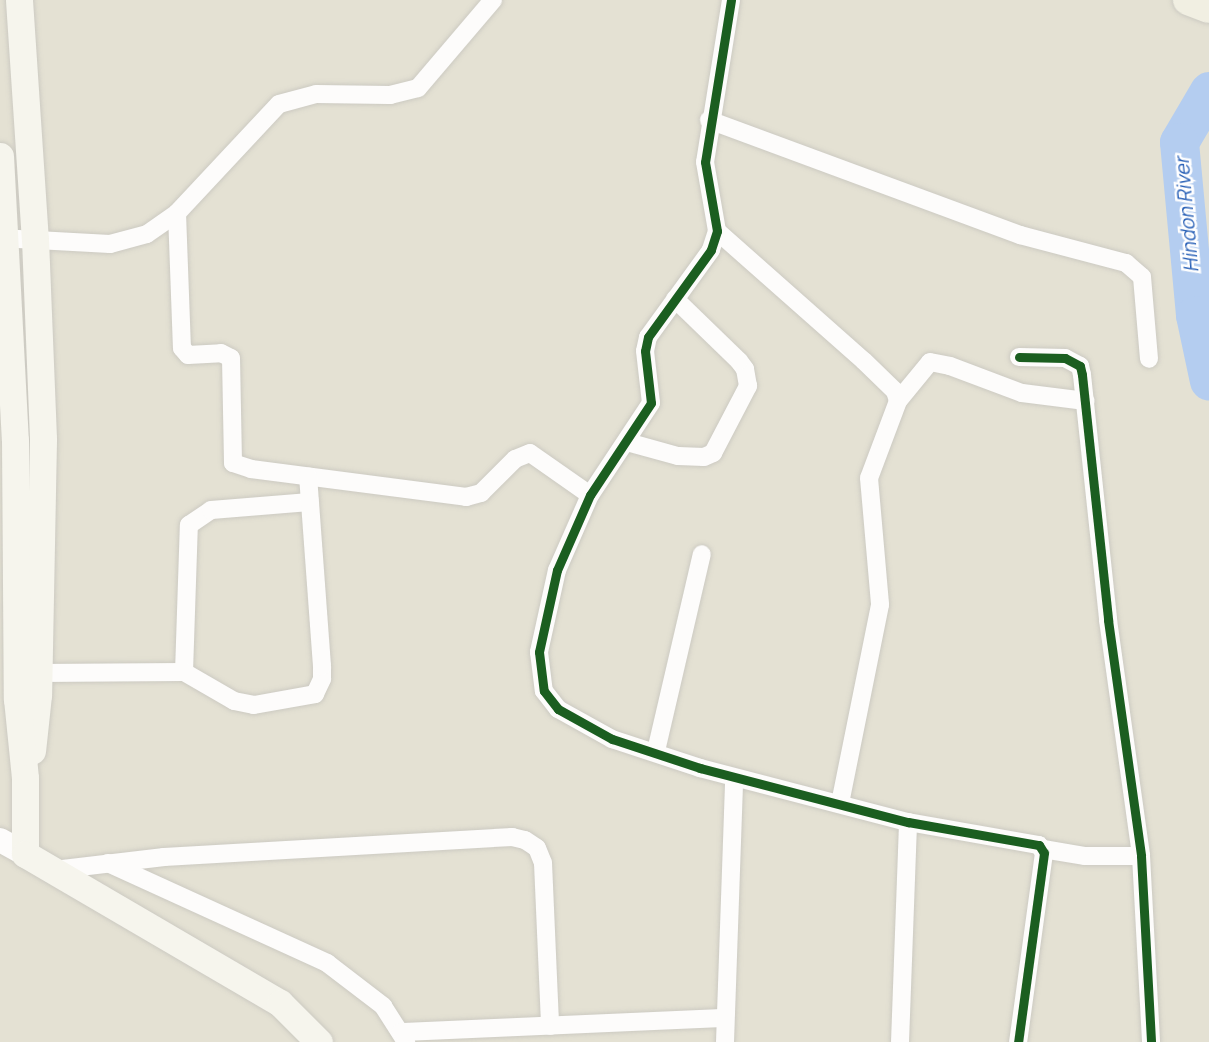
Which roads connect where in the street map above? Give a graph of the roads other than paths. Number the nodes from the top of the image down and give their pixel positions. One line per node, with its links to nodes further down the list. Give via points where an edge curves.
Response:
1 (19, 0): 11 (main road)
2 (493, 0): 8 (street, via 418,88 390,94 316,94 279,104)
3 (731, 0): 6 (street)
4 (1188, 0): 5 (main road)
5 (1209, 8)
6 (709, 120): 9 (street, via 705,162); 14 (street, via 1020,235 1126,263 1143,277)
7 (0, 156): 10 (main road)
8 (177, 213): 11 (street, via 131,241 110,244); 18 (street, via 182,348 188,355 221,353 231,358 232,463)
9 (717, 231): 12 (street, via 711,250); 15 (street, via 864,361 895,391)
10 (3, 238): 11 (street); 25 (main road, via 15,440 17,699)
11 (35, 239): 23 (main road, via 43,440)
12 (675, 299): 17 (street, via 648,337 645,351 651,403); 17 (street, via 739,361 748,386 713,453 698,458 678,456)
13 (1019, 357): 16 (street, via 1073,361 1080,366)
14 (1149, 359)
15 (897, 401): 16 (street, via 930,362 1022,393); 27 (street, via 869,478 880,605)
16 (1085, 401): 32 (street, via 1108,620)
17 (627, 442): 19 (street)
18 (308, 477): 19 (street, via 466,497 481,493 515,459 530,453); 20 (street)
19 (590, 495): 24 (street, via 557,570 539,652 542,683 558,709 612,739)
20 (310, 502): 22 (street, via 211,510 189,525); 22 (street, via 322,666 322,679 315,694 254,705 234,701)
21 (702, 554): 24 (street)
22 (184, 672): 23 (street)
23 (38, 673): 25 (main road, via 37,720)
24 (656, 751): 26 (street)
25 (25, 778): 31 (main road)
26 (734, 778): 27 (street); 35 (street)
27 (840, 804): 28 (street)
28 (908, 822): 30 (street, via 1035,844); 40 (street)
29 (0, 840): 31 (street)
30 (1043, 849): 32 (street, via 1085,856); 41 (street)
31 (25, 854): 34 (main road)
32 (1141, 856): 42 (street)
33 (107, 862): 34 (street); 36 (street, via 500,837 525,840 537,848 543,863); 37 (street, via 327,963 383,1006)
34 (54, 870): 38 (main road, via 280,1003)
35 (725, 1018): 36 (street); 39 (street)
36 (550, 1026): 37 (street)
37 (403, 1037)
38 (319, 1042)
39 (725, 1042)
40 (900, 1042)
41 (1018, 1042)
42 (1151, 1042)

